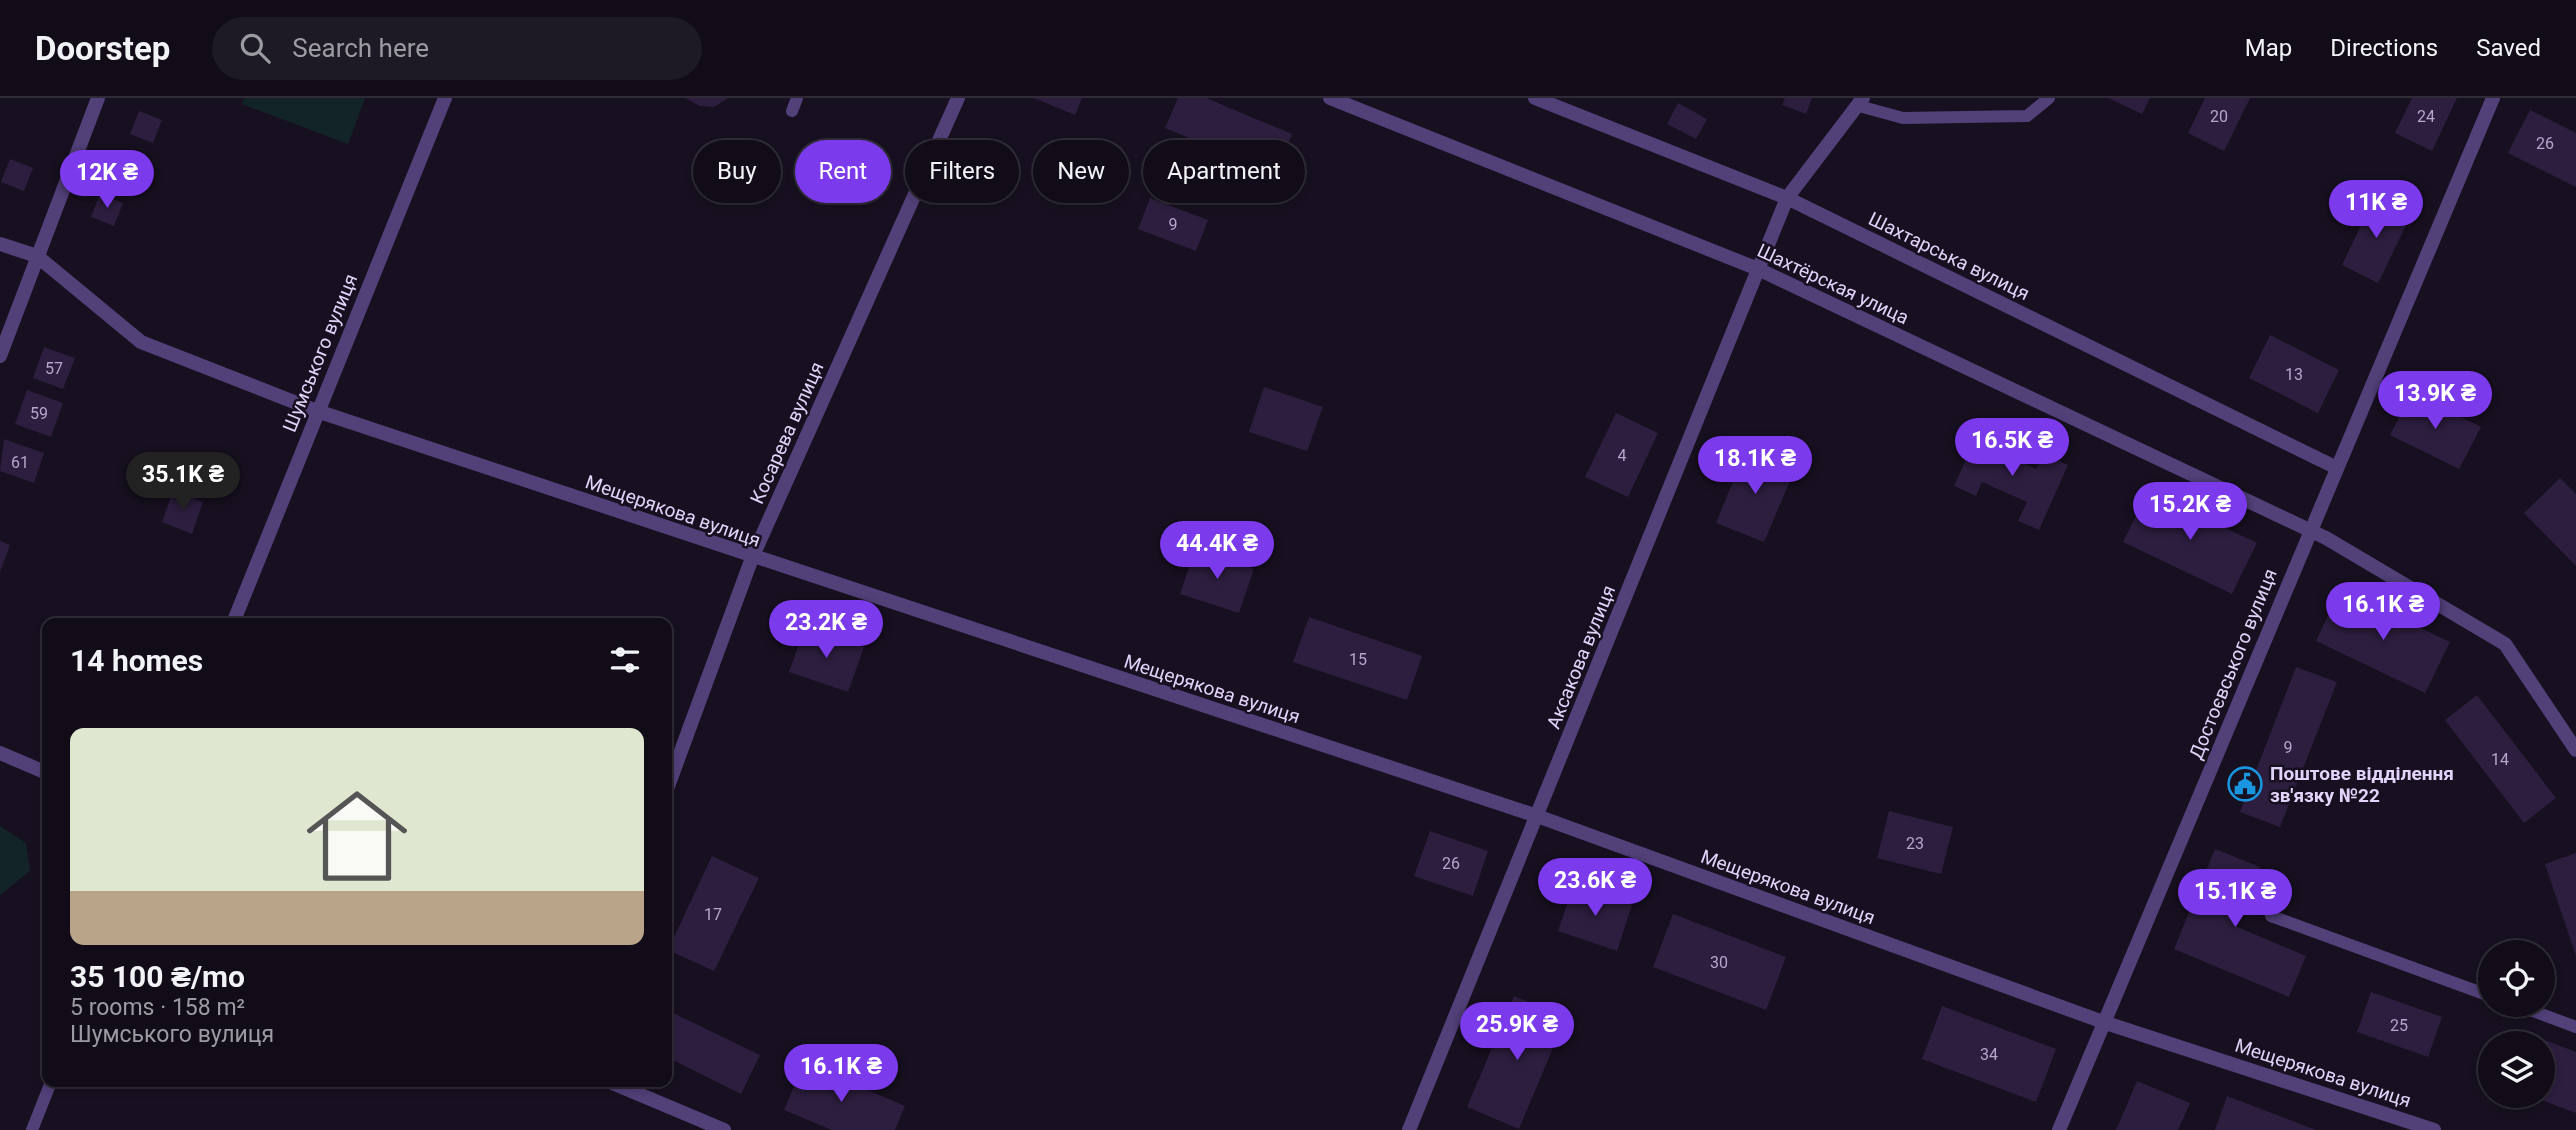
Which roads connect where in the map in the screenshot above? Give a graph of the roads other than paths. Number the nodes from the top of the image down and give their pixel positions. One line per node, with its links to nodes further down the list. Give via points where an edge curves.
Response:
1 (98, 98): 13 (street)
2 (445, 98): 16 (street, Шумського вулиця)
3 (797, 98): 10 (lane)
4 (958, 98): 19 (street, Косарева вулиця)
5 (1330, 98): 14 (street, Шахтёрская улица)
6 (1535, 98): 11 (street, Шахтарська вулиця)
7 (2049, 98): 9 (lane, via 2027,116 1903,118)
8 (2493, 98): 17 (street, Достоєвського вулиця)
9 (1861, 102): 11 (street, Аксакова вулиця)
10 (792, 111)
11 (1787, 198): 14 (street, Аксакова вулиця); 17 (street, Шахтарська вулиця)
12 (0, 244): 13 (street, Мещерякова вулиця)
13 (37, 256): 15 (street); 16 (street, Мещерякова вулиця, via 141,342)
14 (1758, 269): 18 (street, Шахтёрская улица); 25 (street, Аксакова вулиця)
15 (0, 356)
16 (317, 411): 19 (street, Мещерякова вулиця); 20 (street, Шумського вулиця)
17 (2337, 468): 18 (street, Достоєвського вулиця)
18 (2309, 532): 21 (street, Шахтёрская улица, via 2505,644); 29 (street, Достоєвського вулиця)
19 (752, 558): 24 (street, Косарева вулиця); 25 (street, Мещерякова вулиця)
20 (235, 618)
21 (2576, 750)
22 (0, 752): 23 (street)
23 (42, 770)
24 (672, 775)
25 (1537, 816): 29 (street, Мещерякова вулиця); 35 (street, Аксакова вулиця)
26 (2271, 916): 27 (lane)
27 (2478, 992)
28 (2549, 1017): 30 (lane)
29 (2106, 1023): 36 (street, Достоєвського вулиця); 37 (street, Мещерякова вулиця)
30 (2576, 1027)
31 (49, 1087): 33 (lane)
32 (622, 1087): 34 (street)
33 (32, 1130)
34 (724, 1130)
35 (1409, 1130)
36 (2059, 1130)
37 (2434, 1130)

